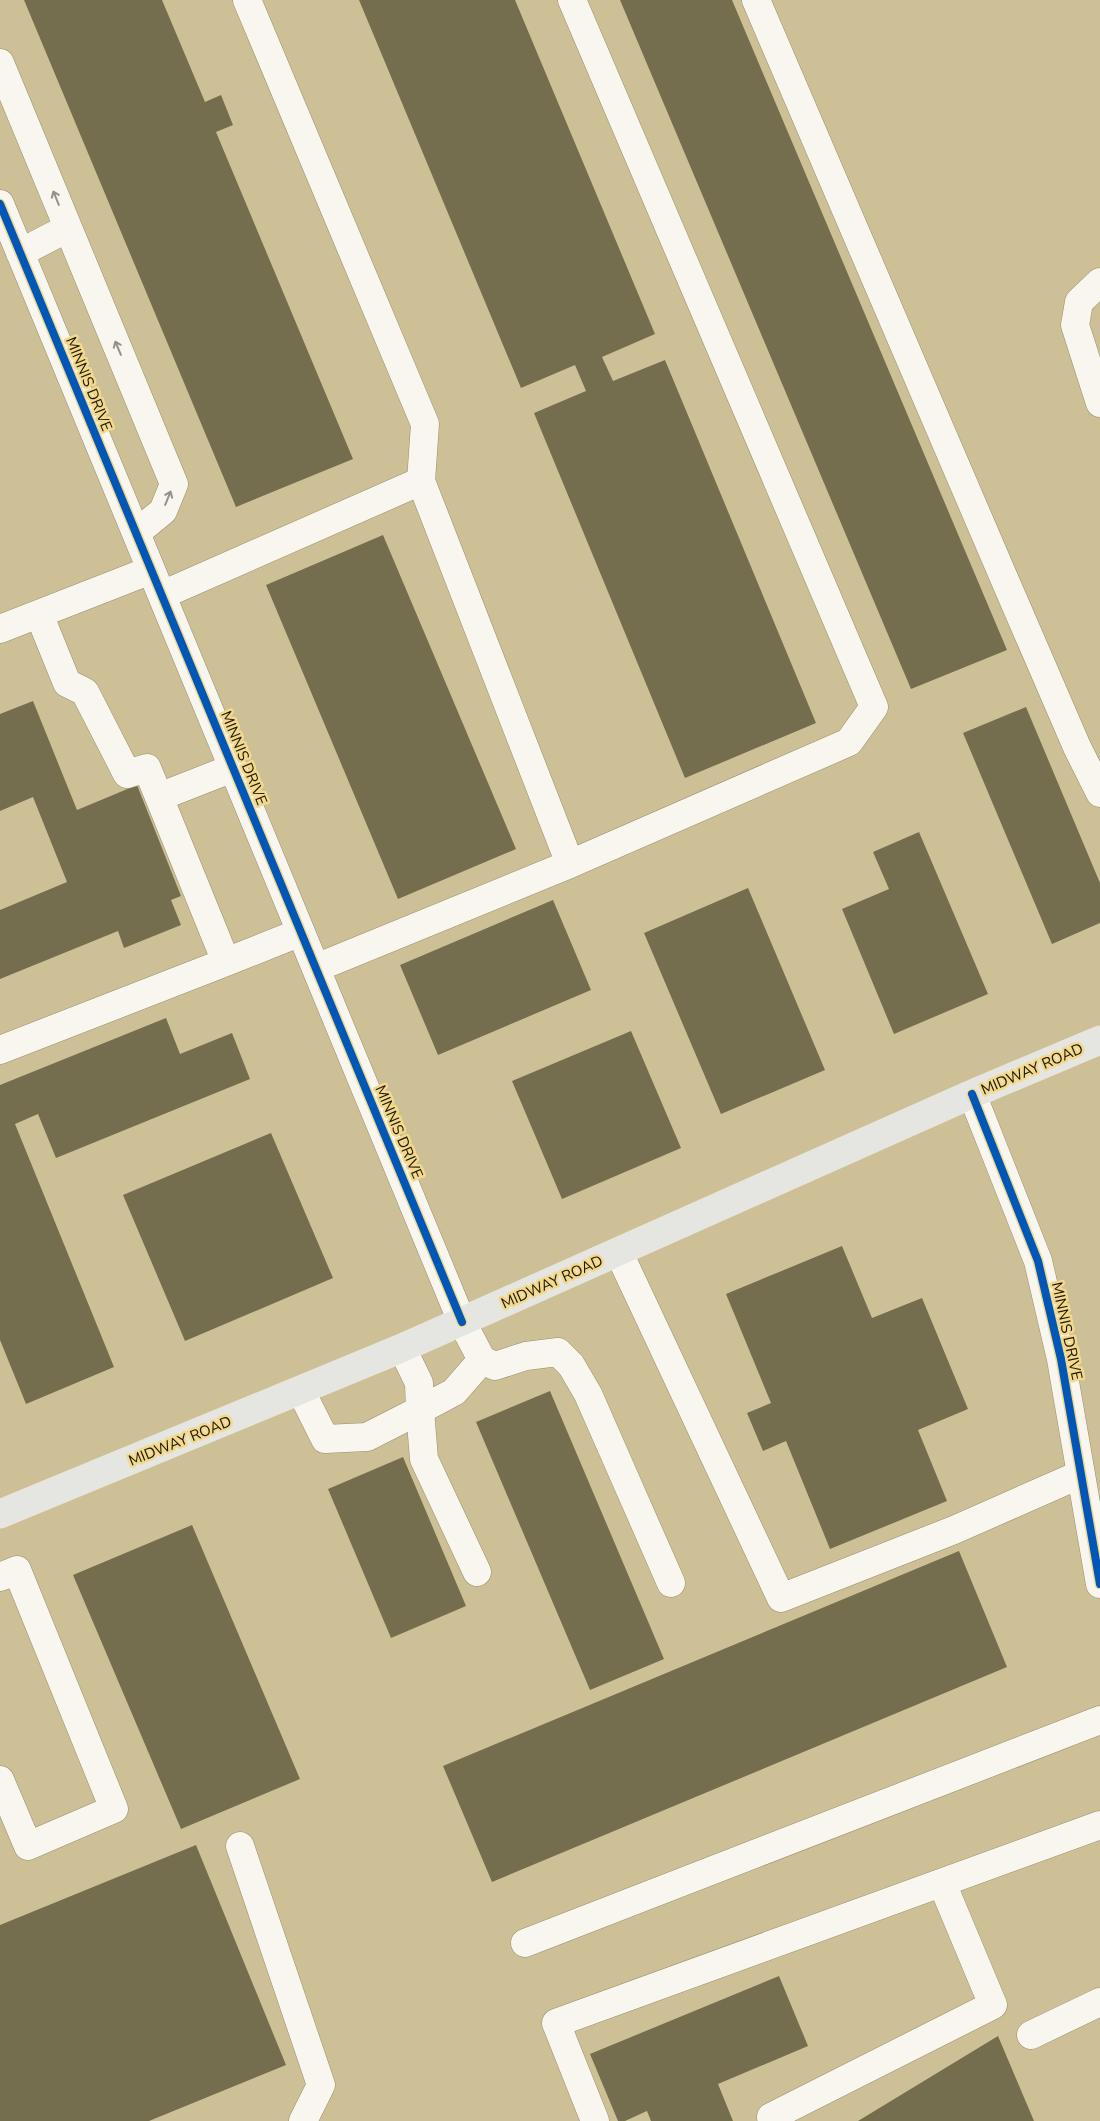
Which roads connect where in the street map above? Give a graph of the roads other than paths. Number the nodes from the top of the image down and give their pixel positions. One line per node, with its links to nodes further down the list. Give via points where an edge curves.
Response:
1 (247, 0): 10 (street, via 425,424)
2 (572, 0): 19 (street, via 874,707 849,742)
3 (756, 0): 17 (street, via 1010,594)
4 (0, 63): 6 (street, one-way to 4)
5 (0, 204): 7 (street, MINNIS DRIVE)
6 (68, 228): 7 (street); 11 (street, one-way to 6, via 163,511 174,484)
7 (20, 253): 11 (street, MINNIS DRIVE)
8 (1100, 282): 9 (street, via 1079,302 1076,325)
9 (1100, 403)
10 (421, 481): 13 (street); 19 (street)
11 (136, 533): 12 (street, MINNIS DRIVE)
12 (151, 570): 13 (street, MINNIS DRIVE); 14 (street)
13 (162, 595): 16 (street, MINNIS DRIVE)
14 (39, 614): 15 (street); 18 (street, via 68,683 85,692 128,774 147,768)
15 (0, 629)
16 (233, 768): 18 (street); 20 (street, MINNIS DRIVE)
17 (1100, 793)
18 (159, 797): 21 (street)
19 (570, 864): 22 (street)
20 (301, 932): 21 (street); 22 (street, MINNIS DRIVE)
21 (226, 962): 24 (street)
22 (316, 968): 27 (street, MINNIS DRIVE)
23 (1100, 1040): 25 (main road, MIDWAY ROAD)
24 (0, 1050)
25 (972, 1094): 26 (main road, MIDWAY ROAD); 32 (street, MINNIS DRIVE, via 1038,1261)
26 (619, 1252): 27 (main road, MIDWAY ROAD); 32 (street, via 781,1598 954,1530)
27 (462, 1322): 28 (main road, MIDWAY ROAD); 29 (street, MINNIS DRIVE)
28 (402, 1348): 30 (main road, MIDWAY ROAD); 31 (street, via 419,1383)
29 (482, 1360): 31 (street, via 454,1392); 36 (street, via 495,1366 526,1356 558,1352 571,1365 588,1394)
30 (301, 1391): 31 (street, via 325,1439 366,1437); 33 (main road, MIDWAY ROAD)
31 (420, 1410): 34 (street, via 424,1459)
32 (1081, 1474): 37 (street, MINNIS DRIVE)
33 (0, 1514)
34 (477, 1572)
35 (0, 1577): 39 (street, via 17,1570 114,1809 28,1846)
36 (671, 1583)
37 (1100, 1584)
38 (1100, 1720): 43 (street)
39 (0, 1780)
40 (1100, 1825): 42 (street)
41 (240, 1846): 46 (street, via 321,2085)
42 (942, 1883): 47 (street, via 556,2023); 48 (street, via 993,2005 771,2117)
43 (525, 1943)
44 (1100, 2002): 45 (street)
45 (1032, 2035)
46 (303, 2121)
47 (595, 2121)
48 (773, 2121)

